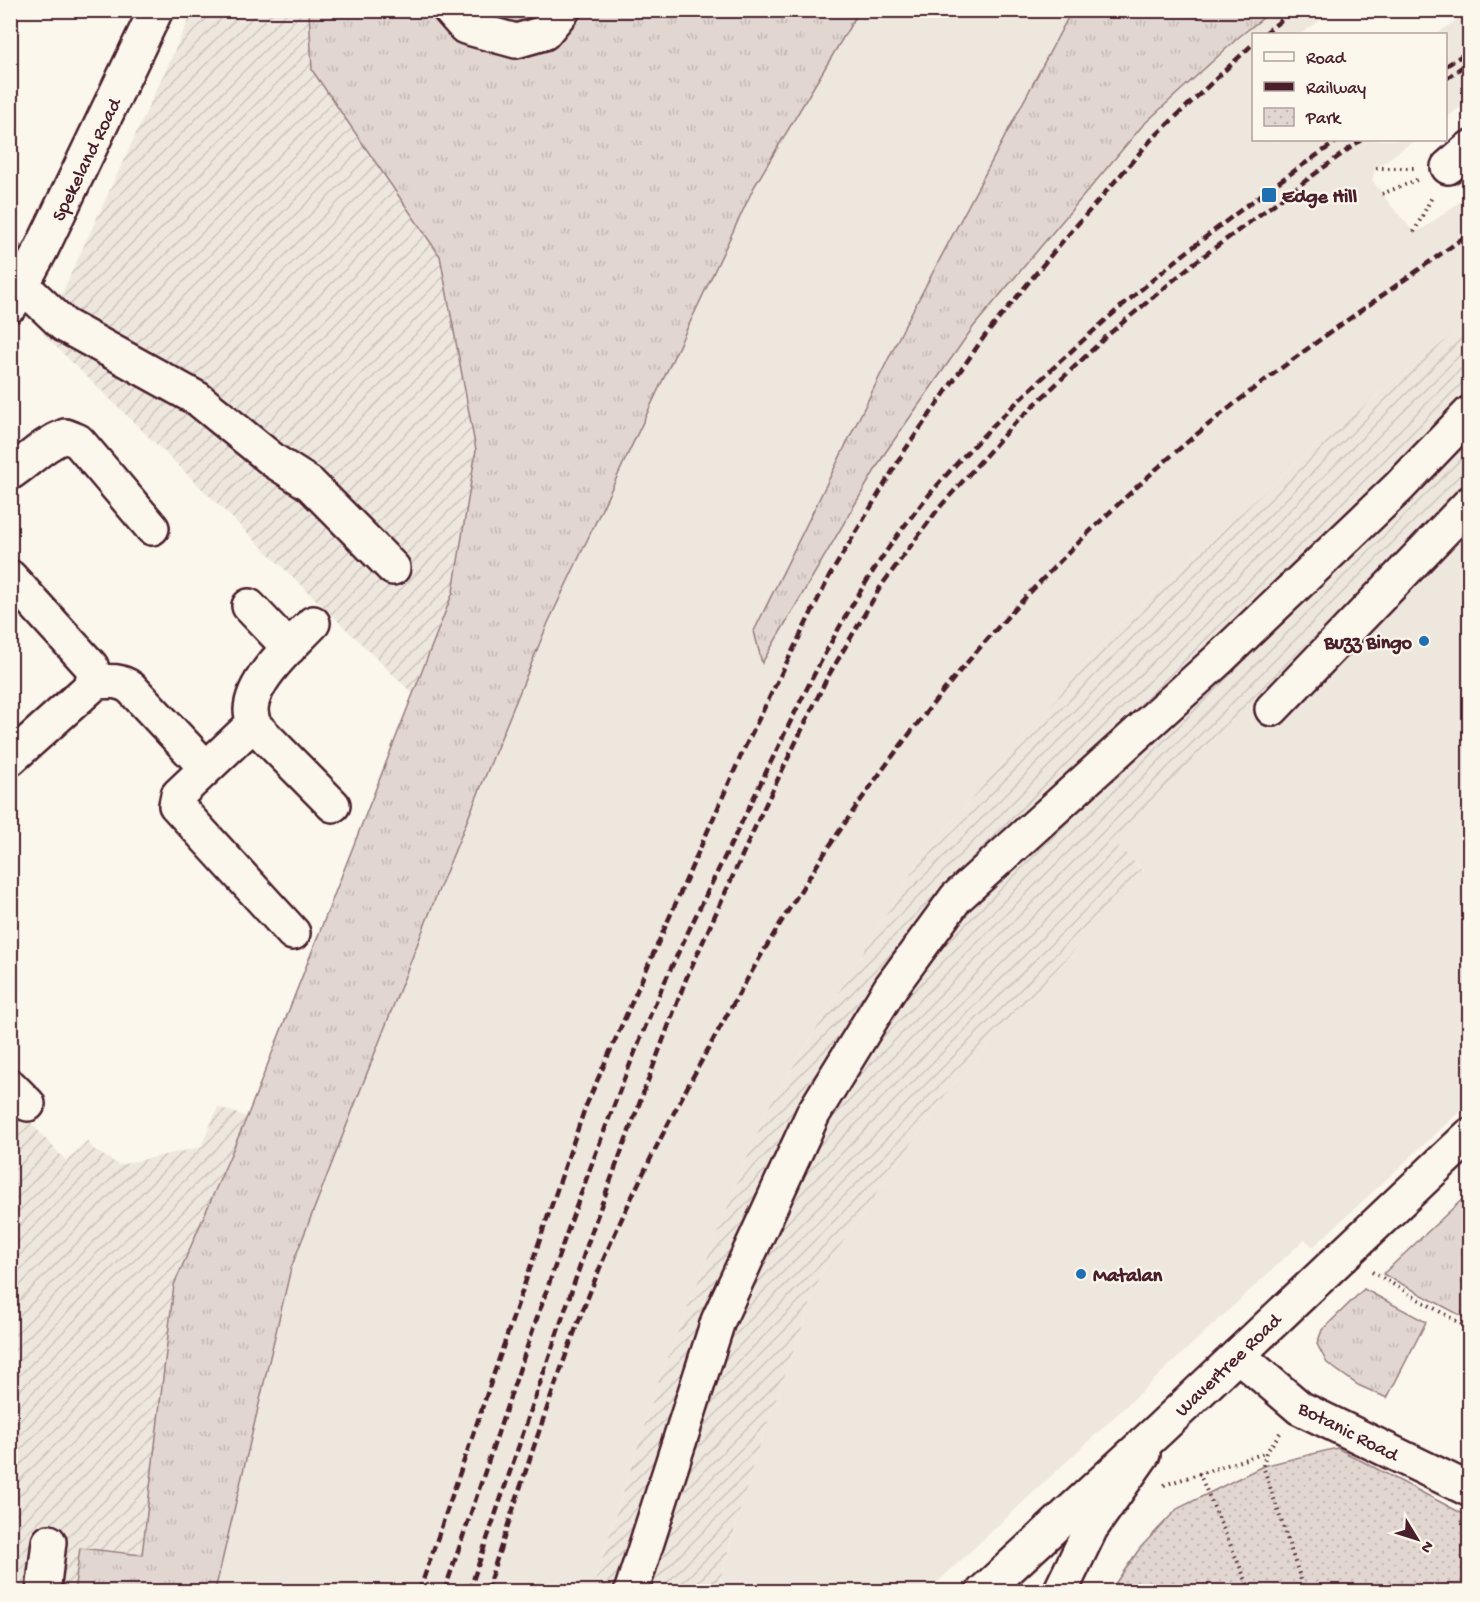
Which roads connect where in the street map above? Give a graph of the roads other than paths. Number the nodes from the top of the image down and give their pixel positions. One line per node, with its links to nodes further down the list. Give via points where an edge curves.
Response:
1 (156, 10): 4 (street, Spekeland Road)
2 (450, 10): 3 (street, via 465,27 516,41 544,33)
3 (563, 10)
4 (17, 296): 9 (street, via 198,399 274,461 310,484)
5 (1470, 413): 27 (street, via 1399,487 1218,660 956,898 891,987 813,1114 718,1321)
6 (10, 473): 8 (street, via 48,443 65,436 78,441)
7 (1470, 503): 15 (street)
8 (152, 528)
9 (393, 568)
10 (10, 577): 14 (street, via 91,666)
11 (249, 606): 13 (street)
12 (313, 623): 13 (street)
13 (289, 648): 16 (street, via 258,688 251,710)
14 (96, 682): 17 (street); 18 (street, via 113,681 131,688)
15 (1272, 709)
16 (254, 724): 18 (street); 19 (street)
17 (10, 759)
18 (206, 768): 20 (street, via 178,795 176,805)
19 (333, 805)
20 (293, 933)
21 (1470, 1135): 22 (street, Wavertree Road)
22 (1238, 1355): 23 (street, Wavertree Road); 24 (street, Botanic Road, via 1300,1408)
23 (1161, 1428): 28 (street, Wavertree Road); 29 (street, via 1091,1528)
24 (1470, 1490)
25 (49, 1542): 26 (street)
26 (43, 1592)
27 (631, 1592)
28 (983, 1592)
29 (1060, 1592)

